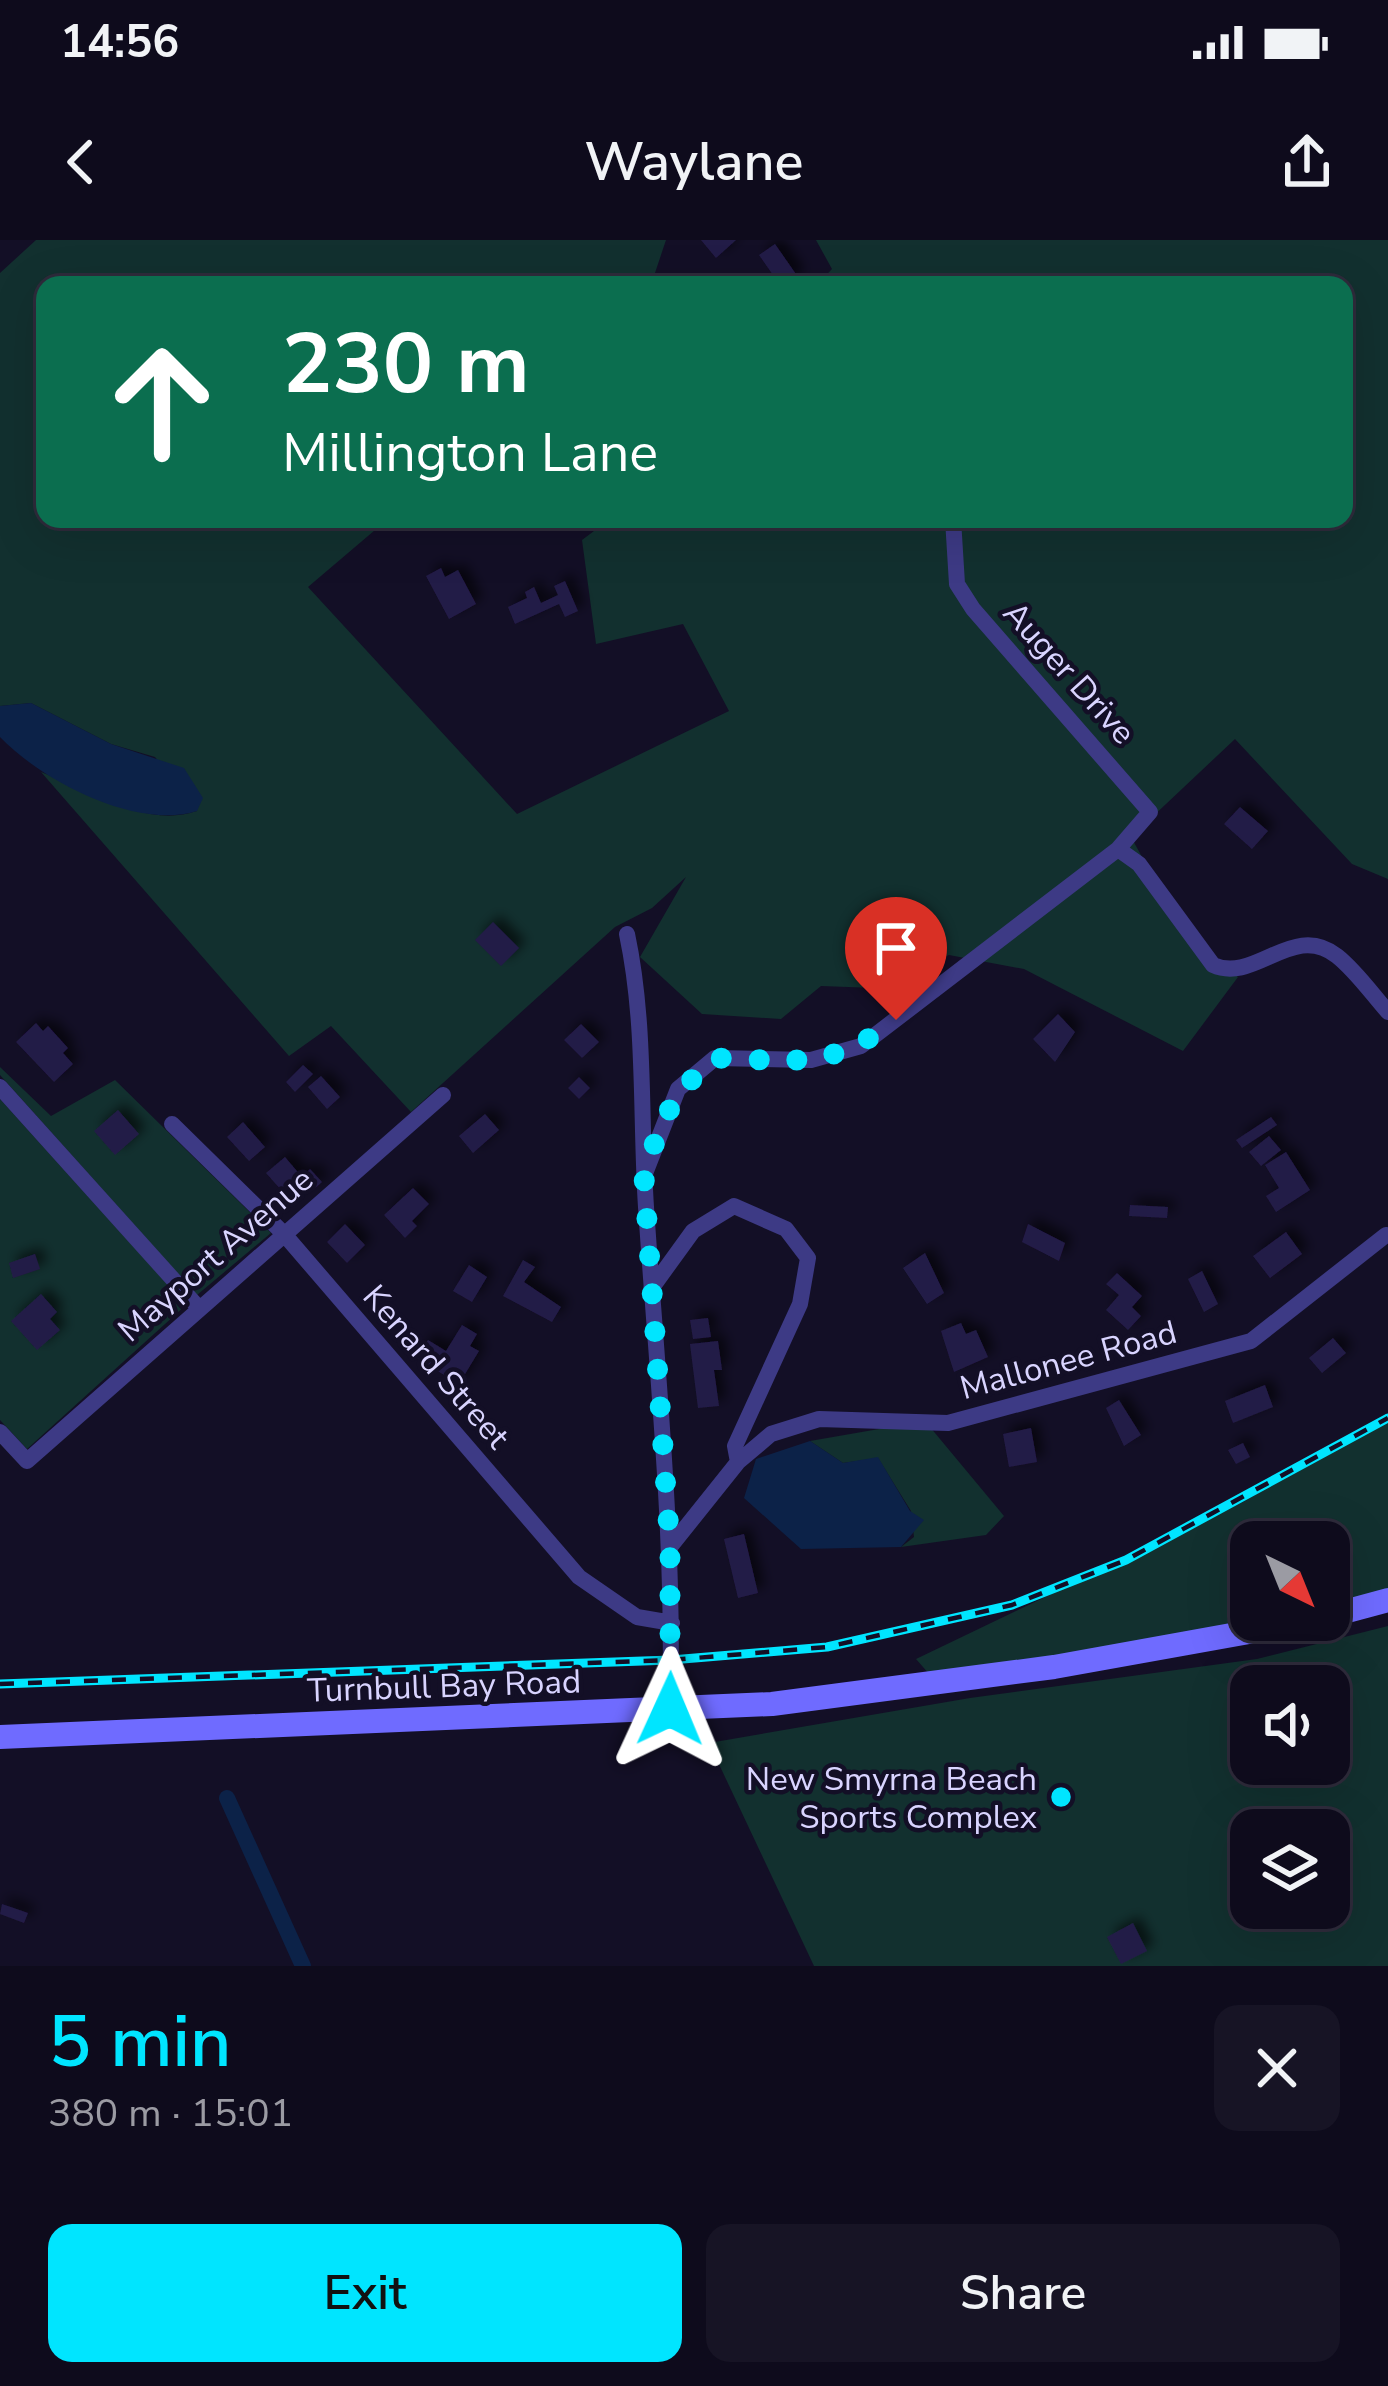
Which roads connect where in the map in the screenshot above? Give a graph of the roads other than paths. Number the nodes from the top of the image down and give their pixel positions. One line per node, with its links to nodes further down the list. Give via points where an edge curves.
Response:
1 (954, 528): 2 (street, Auger Drive, via 957,584 973,609 1150,812)
2 (1118, 850): 4 (street, via 1139,864 1213,965 1234,969 1294,944 1313,945 1335,953); 8 (street, via 861,1046 811,1060 715,1058 678,1088)
3 (627, 934): 8 (street, via 639,992)
4 (1388, 1012)
5 (0, 1087): 12 (street)
6 (443, 1095): 9 (street, Mayport Avenue)
7 (172, 1124): 9 (street, Kenard Street)
8 (644, 1177): 11 (street)
9 (284, 1234): 12 (street, Mayport Avenue); 18 (street, Kenard Street, via 579,1577 637,1617)
10 (1386, 1235): 14 (street, Mallonee Road, via 1251,1341 948,1423 819,1419 771,1434)
11 (651, 1289): 14 (street, via 693,1231 734,1206 786,1228 808,1258 800,1304 735,1446); 15 (street)
12 (197, 1306): 13 (street, Mayport Avenue, via 27,1461)
13 (0, 1432)
14 (739, 1462): 15 (street)
15 (670, 1546): 18 (street)
16 (1388, 1600): 17 (street)
17 (1350, 1610)
18 (672, 1623): 20 (street)
19 (1230, 1635): 20 (street, Turnbull Bay Road, via 1054,1667 772,1704)
20 (670, 1709): 21 (street, Turnbull Bay Road)
21 (0, 1737)

